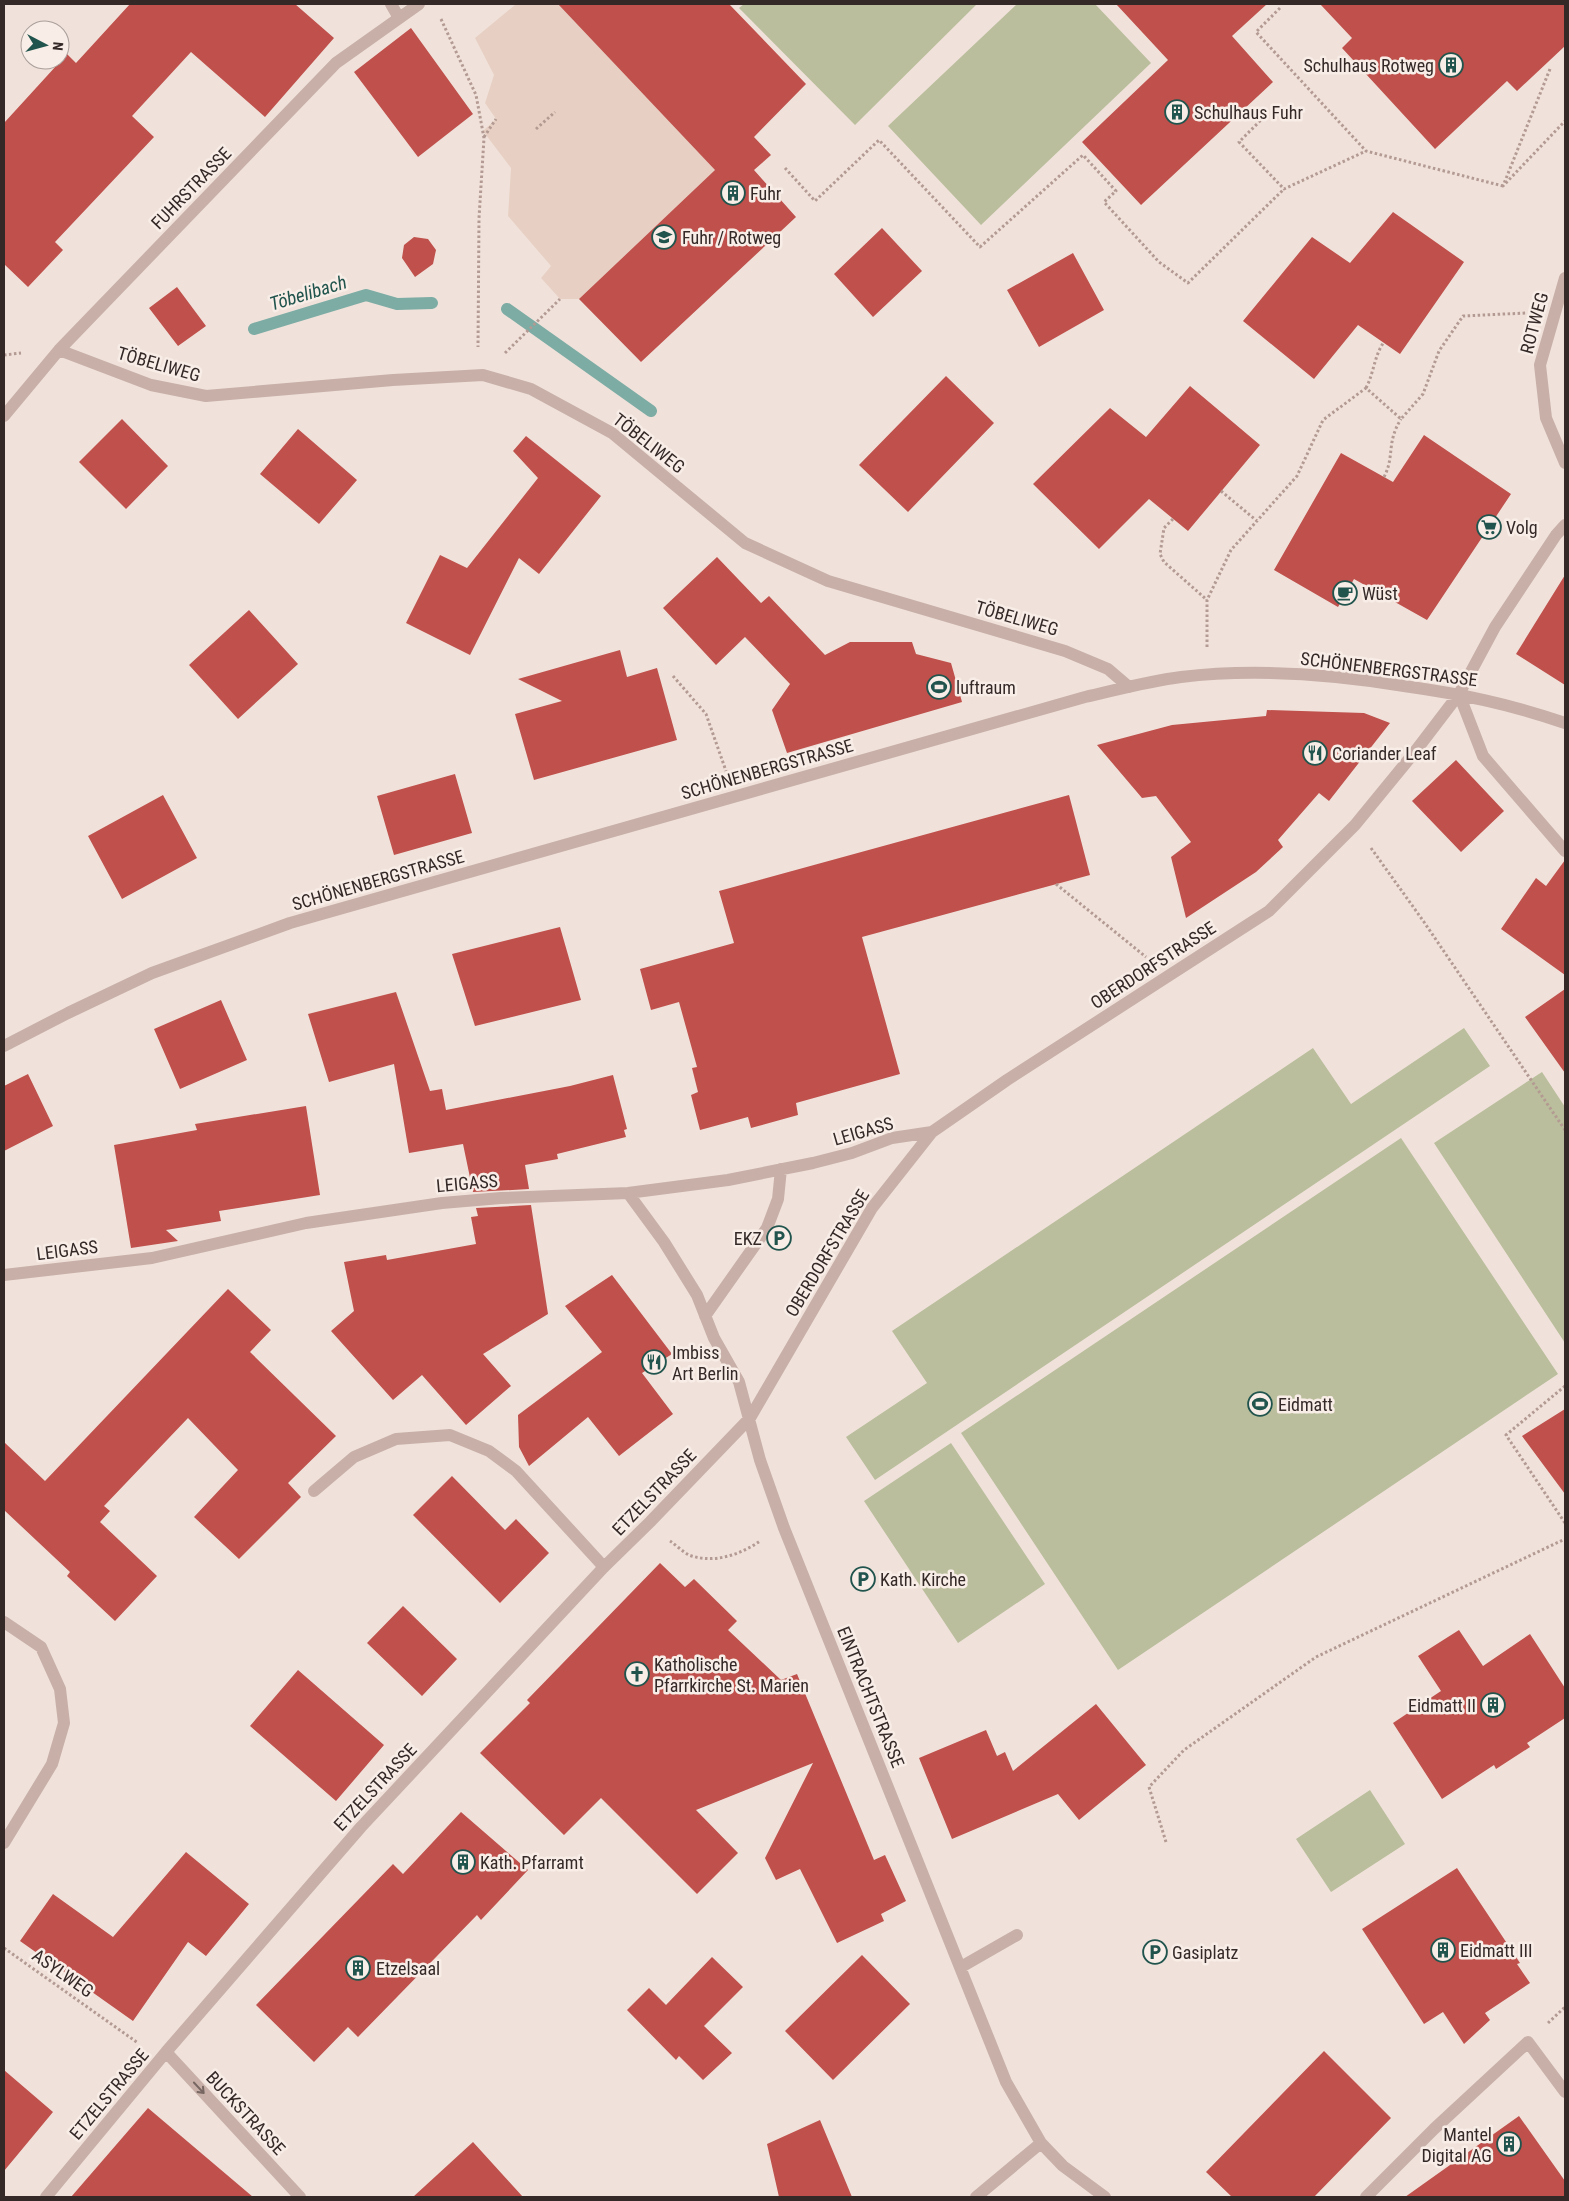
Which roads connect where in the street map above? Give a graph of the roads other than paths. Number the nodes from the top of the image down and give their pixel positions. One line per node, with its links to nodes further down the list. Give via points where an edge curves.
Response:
1 (391, 4): 3 (street)
2 (419, 4): 3 (street, FUHRSTRASSE)
3 (399, 18): 5 (street, FUHRSTRASSE, via 336,63)
4 (1565, 278): 7 (street, ROTWEG, via 1540,365 1546,418)
5 (59, 350): 6 (street, FUHRSTRASSE); 9 (street, TÖBELIWEG, via 151,384 206,396 483,375 531,390 612,433 745,543 828,581 1065,651 1108,669)
6 (4, 416)
7 (1565, 463)
8 (1565, 524): 10 (street, OBERDORFSTRASSE, via 1495,627)
9 (1129, 687): 10 (street, SCHÖNENBERGSTRASSE, via 1236,673 1300,674 1368,680); 13 (street, SCHÖNENBERGSTRASSE, via 290,923 152,973)
10 (1459, 694): 11 (street, SCHÖNENBERGSTRASSE, via 1525,709); 12 (street, via 1483,756); 14 (street, OBERDORFSTRASSE, via 1355,825 1269,911)
11 (1565, 723)
12 (1565, 851)
13 (4, 1046)
14 (932, 1132): 15 (street, LEIGASS, via 892,1138 852,1153); 19 (street, OBERDORFSTRASSE, via 872,1208)
15 (781, 1170): 16 (street, LEIGASS); 18 (street, via 778,1199 767,1228)
16 (628, 1193): 17 (street, LEIGASS, via 560,1194 442,1203 306,1222 152,1258); 18 (street, EINTRACHTSTRASSE, via 664,1242 697,1295)
17 (4, 1275)
18 (705, 1316): 19 (street, EINTRACHTSTRASSE, via 739,1382)
19 (750, 1418): 21 (street, ETZELSTRASSE); 25 (street, EINTRACHTSTRASSE, via 760,1460 784,1528)
20 (314, 1491): 21 (street, via 354,1457 396,1439 450,1435 489,1451 516,1471)
21 (604, 1567): 26 (street, ETZELSTRASSE, via 361,1827)
22 (4, 1622): 23 (street, via 41,1647 60,1689 64,1723 52,1764)
23 (4, 1843)
24 (1017, 1935): 25 (street)
25 (960, 1967): 28 (street, EINTRACHTSTRASSE, via 1006,2082)
26 (166, 2052): 29 (street, ETZELSTRASSE); 30 (street, BUCKSTRASSE, one-way to 30)
27 (1565, 2092): 33 (street, via 1528,2042)
28 (1041, 2143): 31 (street); 32 (street, EINTRACHTSTRASSE, via 1063,2166)
29 (46, 2197)
30 (300, 2197)
31 (976, 2197)
32 (1105, 2197)
33 (1366, 2197)

